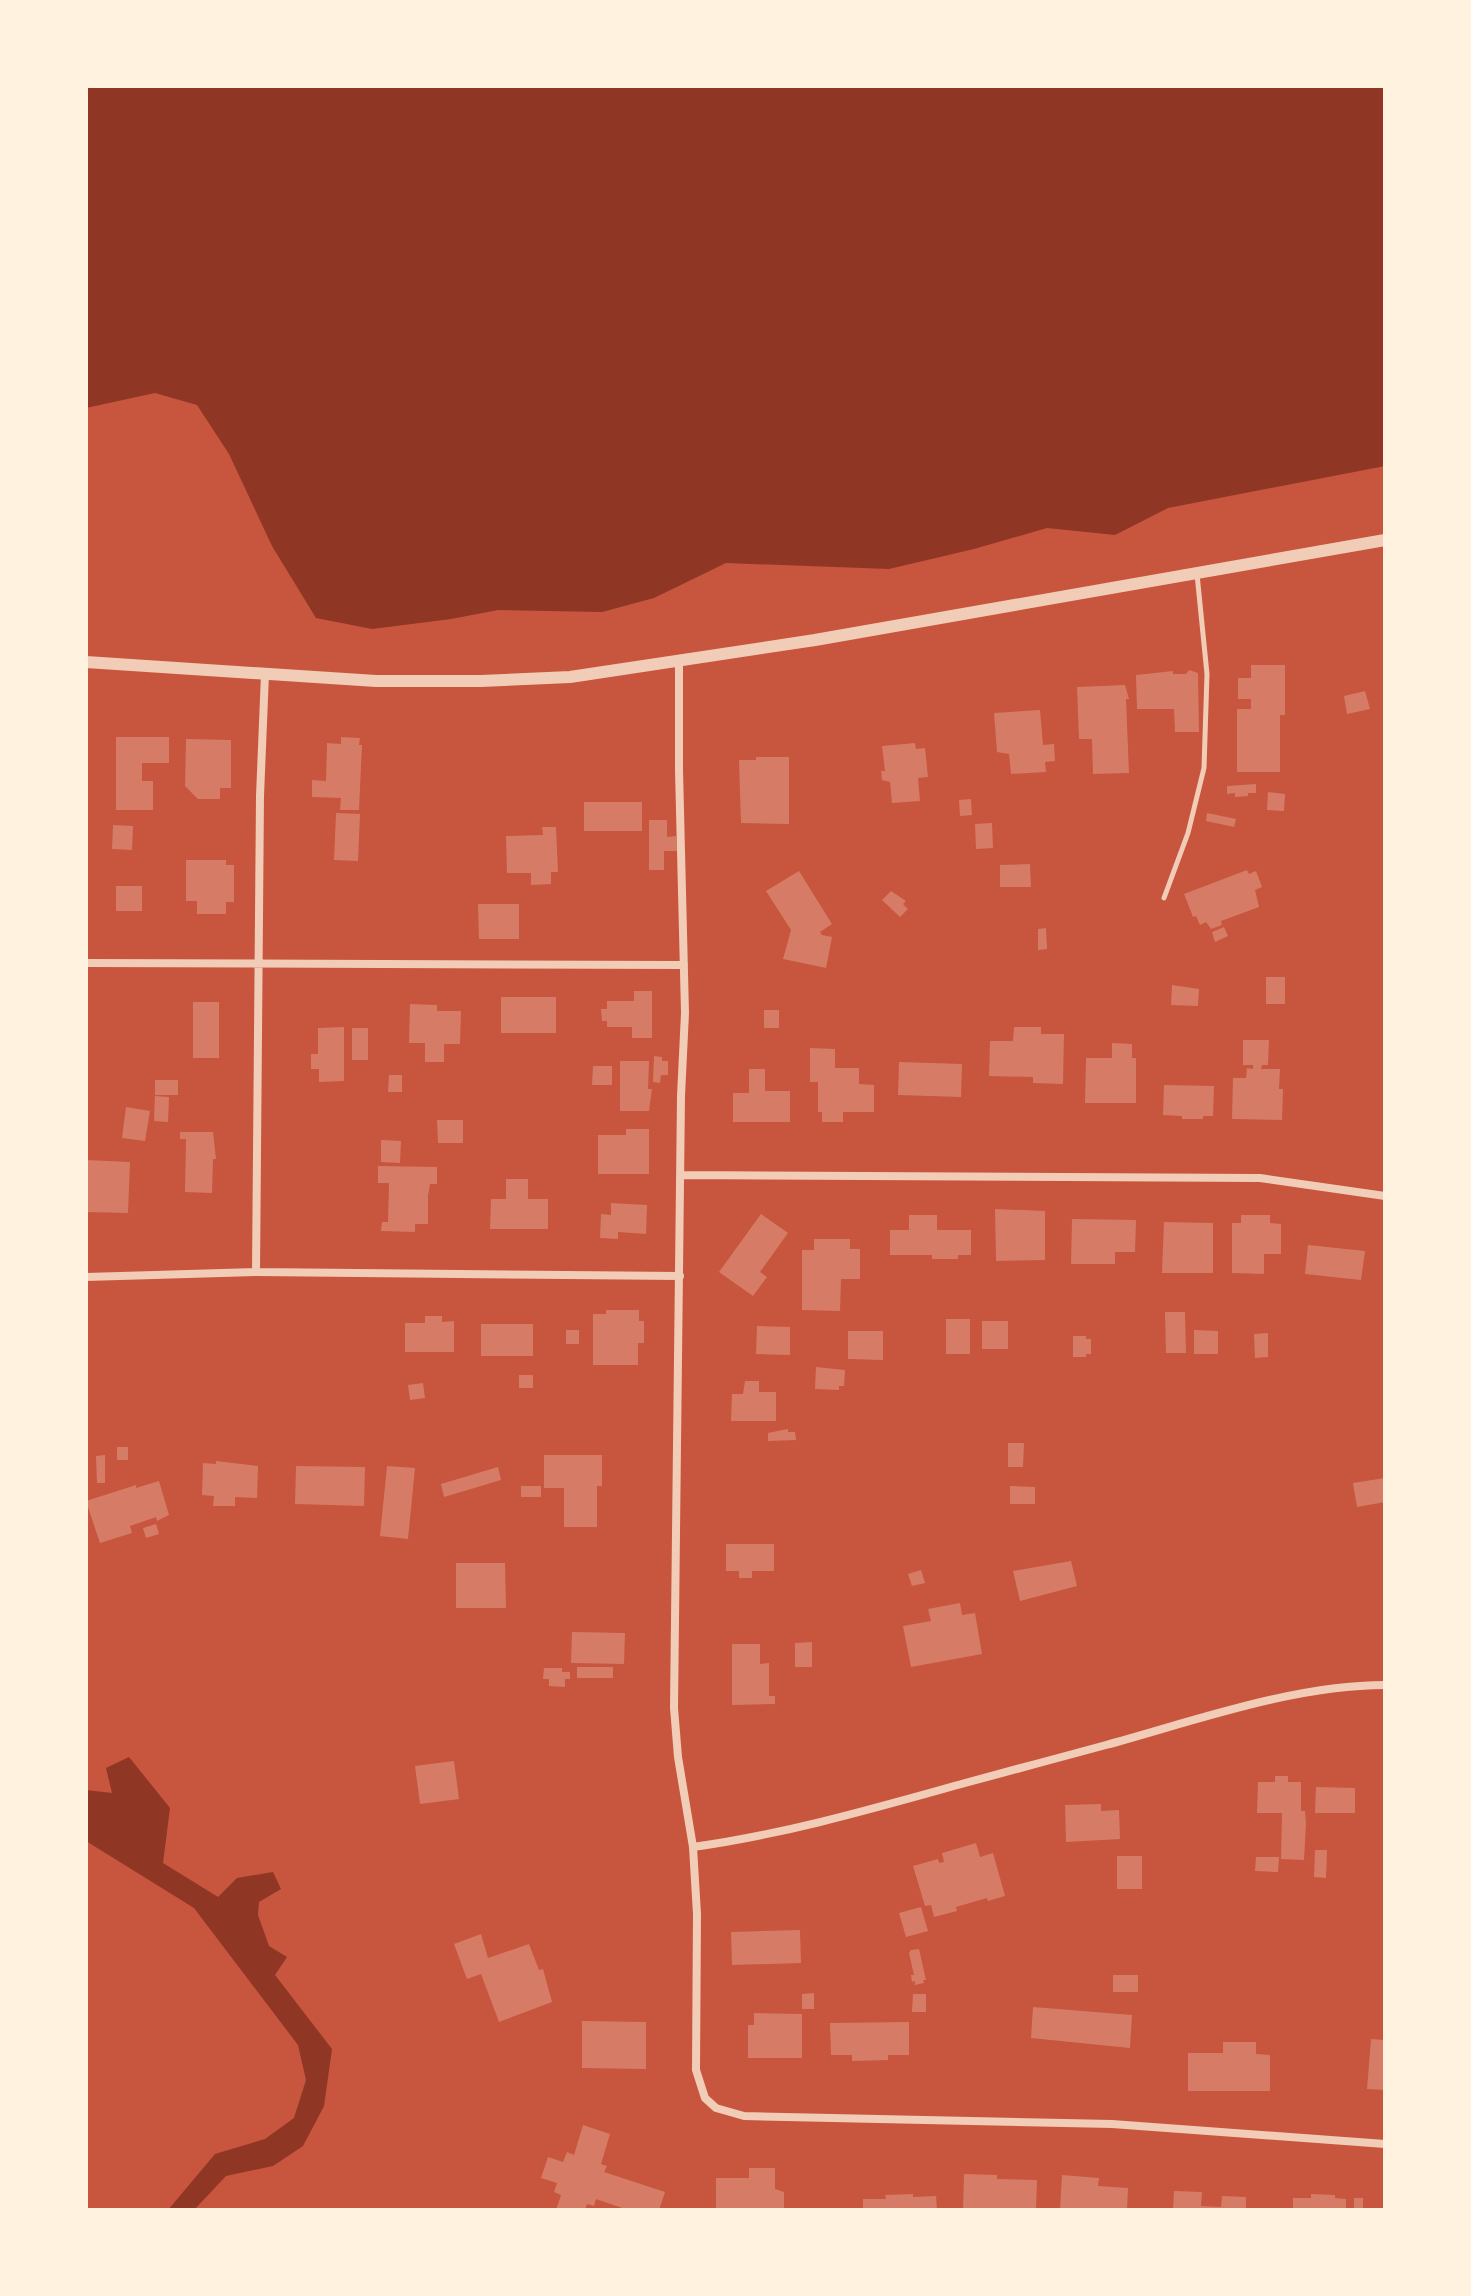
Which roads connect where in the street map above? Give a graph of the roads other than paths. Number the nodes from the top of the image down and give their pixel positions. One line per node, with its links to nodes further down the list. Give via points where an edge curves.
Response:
1 (1385, 540): 2 (street)
2 (1197, 573): 4 (street); 6 (lane, via 1207,674 1204,768)
3 (86, 662): 5 (street)
4 (679, 662): 5 (street, via 570,677 481,681); 9 (street)
5 (265, 674): 8 (street)
6 (1164, 898)
7 (86, 963): 8 (street)
8 (260, 963): 9 (street); 12 (street)
9 (684, 965): 10 (street)
10 (681, 1175): 11 (street, via 1260,1178); 13 (street)
11 (1385, 1196)
12 (256, 1272): 13 (street); 14 (street)
13 (680, 1276): 16 (street, via 674,1708)
14 (86, 1277)
15 (1385, 1685): 16 (street, via 1299,1695 818,1825)
16 (693, 1847): 17 (street, via 696,2070 705,2098 716,2108 744,2116 1112,2124)
17 (1385, 2144)

